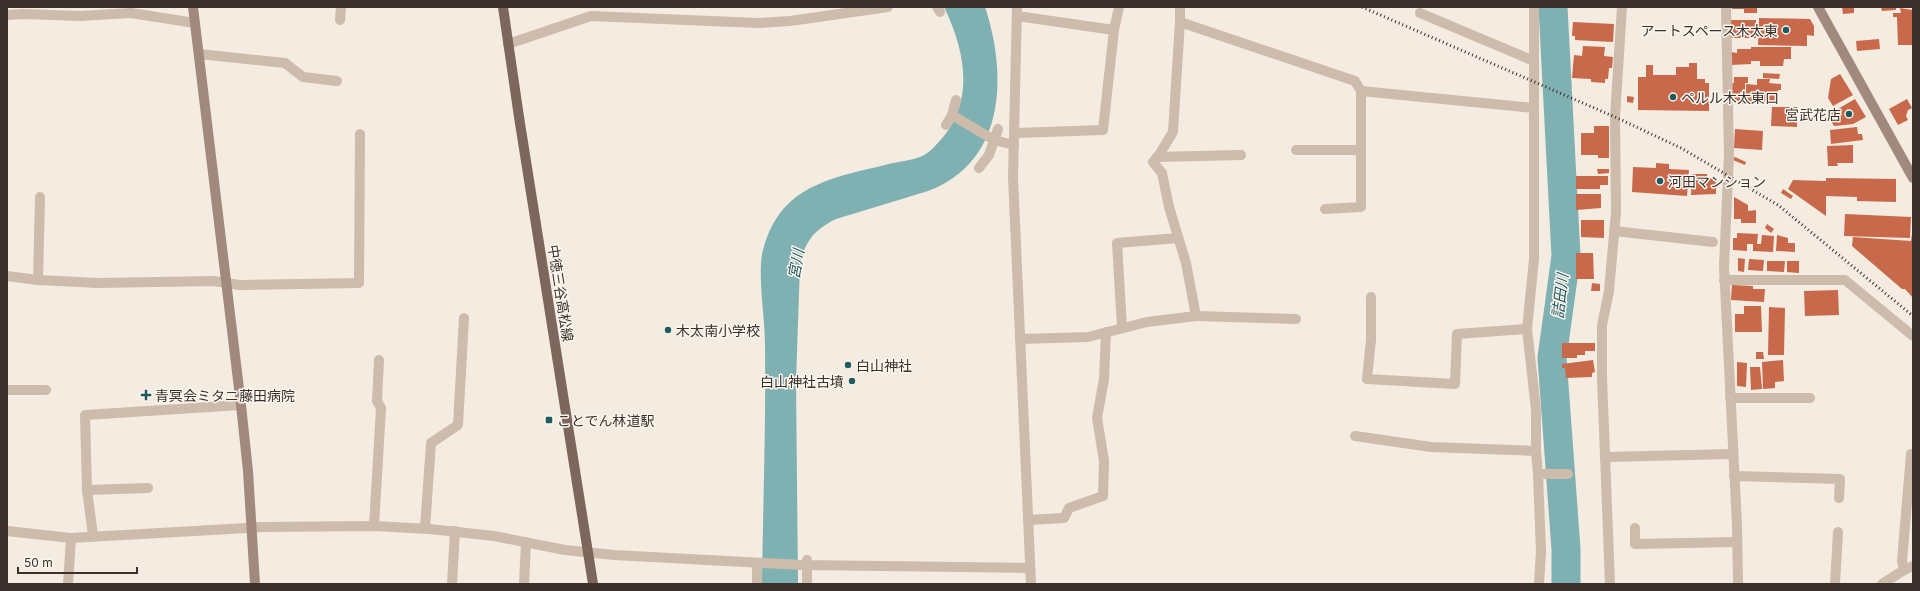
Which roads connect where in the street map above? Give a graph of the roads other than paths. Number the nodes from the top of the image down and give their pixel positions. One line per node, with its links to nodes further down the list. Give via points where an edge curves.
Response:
1 (193, 7): 17 (street)
2 (341, 7): 15 (street)
3 (503, 7): 19 (main road, 中徳三谷高松線)
4 (888, 7): 11 (street)
5 (1119, 7): 18 (street)
6 (1180, 7): 16 (street)
7 (1534, 7): 21 (street)
8 (1622, 7): 41 (street, via 1615,117)
9 (1726, 7): 46 (street, via 1729,154)
10 (1818, 7): 38 (street)
11 (855, 9): 19 (street, via 790,21 759,23 591,16)
12 (1017, 12): 18 (street); 29 (street)
13 (1420, 13): 21 (street)
14 (7, 15): 17 (street, via 80,16 131,13)
15 (340, 20)
16 (1180, 22): 23 (street, via 1355,81); 36 (street, via 1173,132)
17 (195, 23): 20 (street)
18 (1114, 30): 29 (street, via 1103,130)
19 (508, 44): 86 (main road, 中徳三谷高松線)
20 (199, 54): 22 (street, via 285,63 303,77); 47 (street)
21 (1534, 61): 25 (street)
22 (337, 81)
23 (1361, 91): 25 (street); 34 (street)
24 (956, 100): 26 (street)
25 (1534, 108): 53 (street, via 1534,259)
26 (954, 117): 27 (street); 31 (street)
27 (946, 125)
28 (998, 130): 31 (street)
29 (1014, 133): 32 (street)
30 (360, 134): 47 (street, via 359,283)
31 (992, 139): 32 (street); 37 (street, via 988,155)
32 (1014, 145): 56 (street)
33 (1296, 150): 34 (street)
34 (1361, 150): 40 (street, via 1361,207)
35 (1241, 155): 36 (street)
36 (1157, 157): 42 (street, via 1153,162 1162,173 1168,208)
37 (980, 168)
38 (1913, 178)
39 (40, 198): 45 (street)
40 (1325, 209)
41 (1614, 231): 43 (street); 67 (street, via 1609,291 1602,325)
42 (1178, 238): 49 (street, via 1186,263); 52 (street, via 1117,244)
43 (1713, 242)
44 (7, 276): 45 (street)
45 (38, 280): 47 (street, via 98,283)
46 (1724, 280): 55 (street, via 1845,280); 60 (street)
47 (226, 283): 62 (street)
48 (1370, 297): 53 (street, via 1371,340 1367,379 1455,384 1457,334)
49 (1196, 316): 51 (street); 52 (street)
50 (464, 318): 76 (street, via 458,425 431,443)
51 (1296, 319)
52 (1122, 328): 54 (street)
53 (1527, 329): 64 (street, via 1536,410)
54 (1106, 332): 56 (street, via 1088,337); 74 (street, via 1104,379 1097,418 1104,461 1103,496 1069,508 1064,518)
55 (1913, 336)
56 (1020, 339): 74 (street)
57 (380, 360): 75 (street, via 377,401 381,408)
58 (7, 390): 59 (street)
59 (46, 390)
60 (1730, 398): 61 (street); 65 (street)
61 (1810, 398)
62 (241, 405): 72 (street, via 85,415); 78 (street)
63 (1355, 436): 64 (street, via 1431,447)
64 (1536, 452): 68 (street)
65 (1733, 454): 67 (street); 70 (street)
66 (1911, 454): 90 (street, via 1902,561)
67 (1605, 457): 100 (street)
68 (1538, 474): 69 (street); 99 (street, via 1541,552)
69 (1568, 474)
70 (1734, 476): 73 (street, via 1840,479); 85 (street)
71 (148, 488): 72 (street)
72 (87, 490): 82 (street)
73 (1839, 498)
74 (1028, 520): 89 (street)
75 (374, 526): 76 (street); 78 (street)
76 (425, 528): 80 (street)
77 (1635, 528): 85 (street, via 1635,544)
78 (252, 529): 82 (street); 92 (street)
79 (7, 531): 83 (street)
80 (455, 532): 84 (street); 93 (street)
81 (1838, 532): 102 (street)
82 (93, 535): 83 (street)
83 (71, 538): 91 (street)
84 (526, 542): 86 (street); 94 (street)
85 (1737, 542): 101 (street)
86 (588, 553): 87 (street); 95 (main road, 中徳三谷高松線)
87 (759, 563): 88 (street); 96 (street)
88 (805, 563): 89 (street); 97 (street)
89 (1030, 568): 98 (street)
90 (1909, 568): 103 (street)
91 (68, 584)
92 (255, 584)
93 (452, 584)
94 (524, 584)
95 (593, 584)
96 (757, 584)
97 (808, 584)
98 (1031, 584)
99 (1539, 584)
100 (1610, 584)
101 (1738, 584)
102 (1836, 584)
103 (1882, 584)

